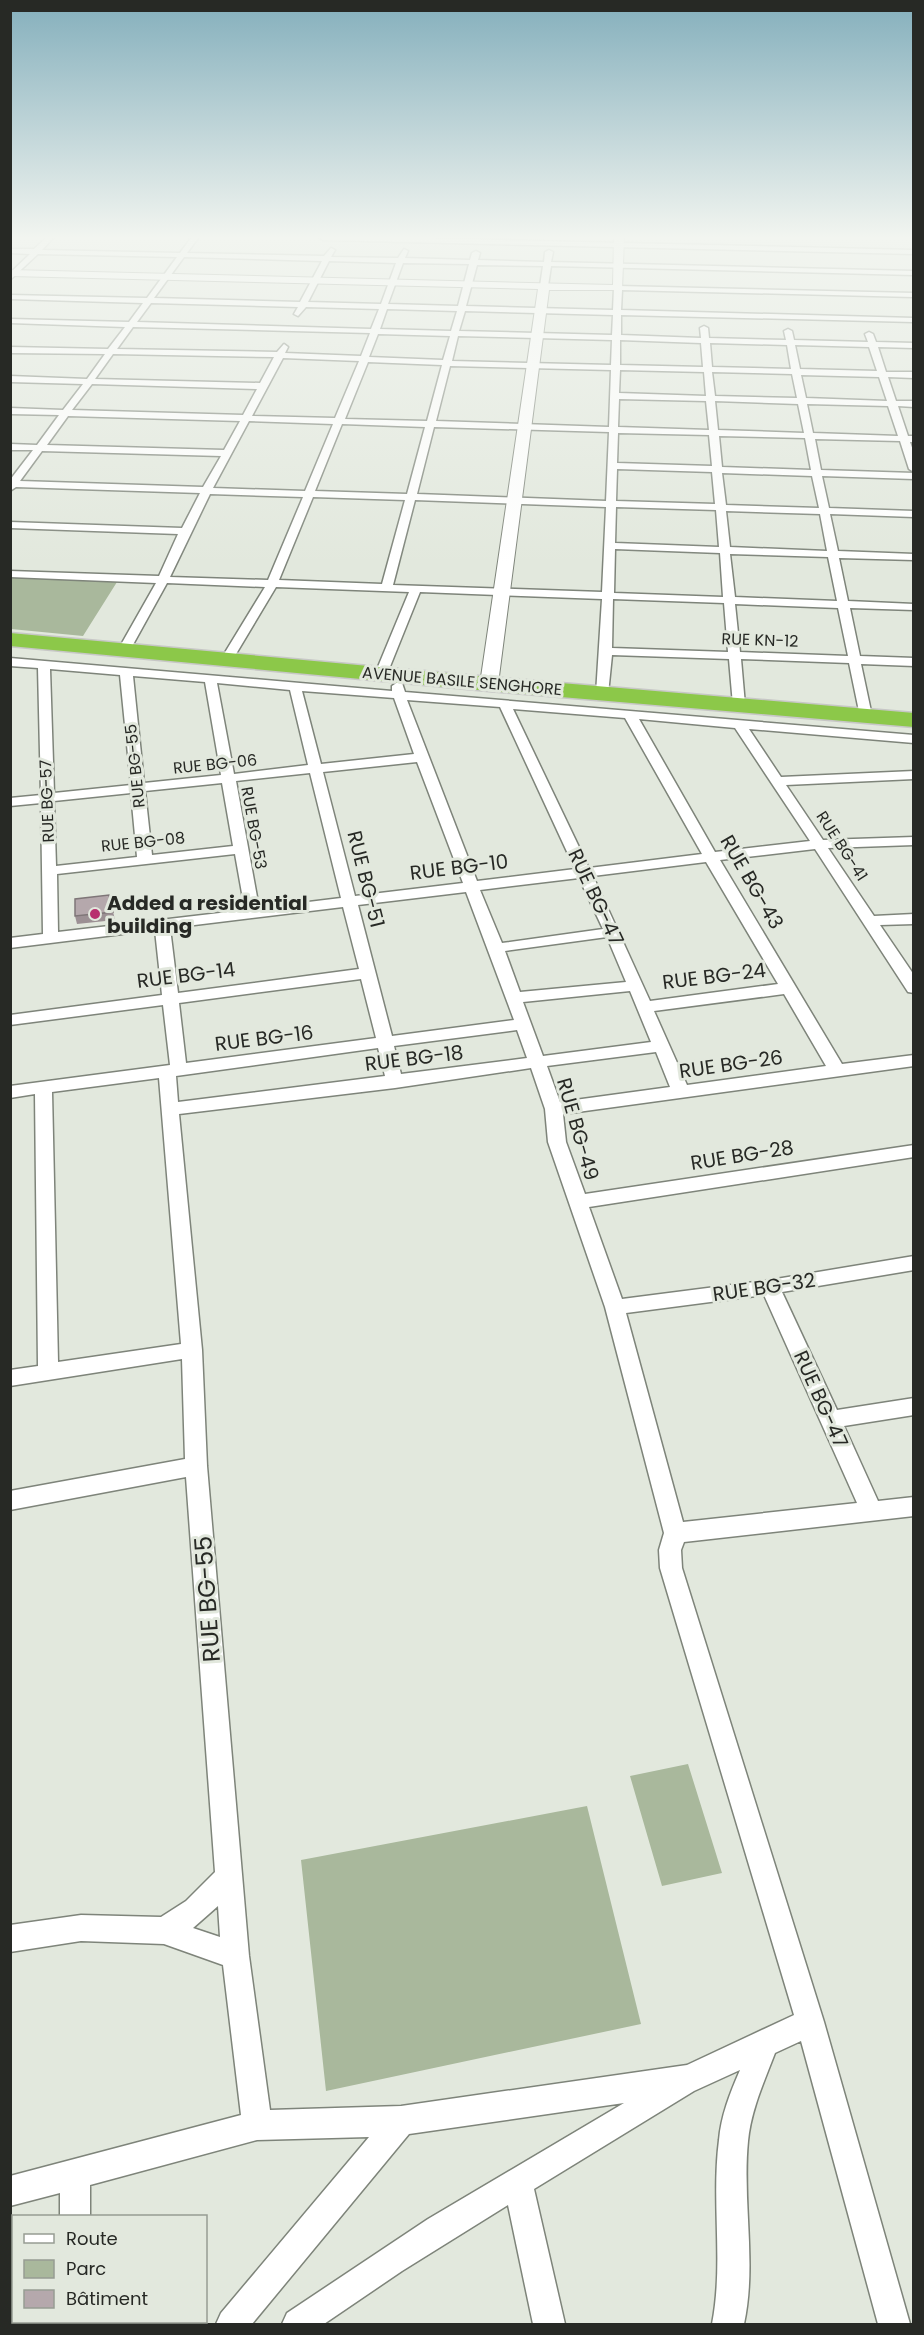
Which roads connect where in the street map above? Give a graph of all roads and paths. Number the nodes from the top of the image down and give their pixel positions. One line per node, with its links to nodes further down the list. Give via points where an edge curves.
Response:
1 (115, 347): 11 (street)
2 (285, 347): 12 (street)
3 (369, 347): 13 (street)
4 (451, 347): 14 (street)
5 (535, 347): 15 (street)
6 (615, 347): 16 (street)
7 (706, 347): 17 (street)
8 (791, 347): 18 (street)
9 (874, 347): 19 (street)
10 (10, 350): 11 (street)
11 (110, 353): 12 (street); 22 (street)
12 (282, 355): 13 (street); 23 (street)
13 (364, 360): 14 (street); 32 (street)
14 (447, 363): 15 (street); 33 (street)
15 (533, 365): 16 (street); 34 (street)
16 (614, 366): 17 (street); 24 (street)
17 (708, 369): 18 (street); 25 (street)
18 (797, 371): 19 (street); 26 (street)
19 (882, 375): 20 (street); 27 (street)
20 (914, 375)
21 (10, 379): 22 (street)
22 (90, 381): 23 (street); 30 (street)
23 (262, 386): 31 (street)
24 (614, 396): 25 (street); 35 (street)
25 (711, 398): 26 (street); 36 (street)
26 (802, 401): 27 (street); 37 (street)
27 (892, 404): 28 (street); 38 (street)
28 (914, 404)
29 (10, 411): 30 (street)
30 (66, 412): 31 (street); 40 (street)
31 (246, 418): 32 (street); 41 (street)
32 (337, 421): 33 (street); 49 (street)
33 (430, 424): 34 (street); 50 (street)
34 (525, 427): 35 (street); 51 (street)
35 (612, 430): 36 (street); 42 (street)
36 (714, 433): 37 (street); 43 (street)
37 (809, 436): 38 (street); 45 (street)
38 (908, 439): 44 (street)
39 (10, 447): 40 (street)
40 (40, 447): 41 (street); 47 (street)
41 (228, 453): 48 (street)
42 (611, 466): 43 (street); 52 (street)
43 (717, 469): 45 (street); 53 (street)
44 (914, 469)
45 (817, 472): 46 (street); 54 (street)
46 (914, 476)
47 (11, 485): 48 (street)
48 (209, 490): 49 (street); 57 (street)
49 (310, 493): 50 (street); 64 (street)
50 (411, 497): 51 (street); 65 (street)
51 (514, 500): 52 (street); 67 (street)
52 (610, 504): 53 (street); 58 (street)
53 (721, 507): 54 (street); 59 (street)
54 (825, 511): 55 (street); 60 (street)
55 (914, 514)
56 (10, 525): 57 (street)
57 (185, 531): 63 (street)
58 (608, 546): 59 (street); 68 (street)
59 (724, 550): 60 (street); 69 (street)
60 (833, 554): 61 (street); 70 (street)
61 (914, 557)
62 (10, 574): 63 (street)
63 (164, 580): 64 (street); 77 (street)
64 (272, 584): 65 (street); 75 (street)
65 (387, 588): 66 (street)
66 (416, 589): 67 (street); 82 (street)
67 (505, 592): 68 (street); 83 (street)
68 (606, 596): 69 (street); 73 (street)
69 (729, 600): 70 (street); 74 (street)
70 (844, 605): 71 (street); 76 (street)
71 (914, 607)
72 (10, 639): 77 (highway, AVENUE BASILE SENGHORE)
73 (606, 651): 74 (street, RUE KN-12); 85 (street)
74 (734, 656): 76 (street, RUE KN-12); 88 (street)
75 (227, 659): 77 (highway, AVENUE BASILE SENGHORE); 82 (highway, AVENUE BASILE SENGHORE)
76 (855, 660): 79 (street, RUE KN-12); 89 (street)
77 (125, 661): 80 (street); 81 (street); 97 (street, RUE BG-55)
78 (10, 662): 80 (street)
79 (914, 663)
80 (44, 664): 98 (street, RUE BG-57)
81 (210, 678): 84 (street); 95 (street, RUE BG-53)
82 (393, 682): 83 (highway, AVENUE BASILE SENGHORE); 84 (street); 86 (street); 92 (street, RUE BG-49)
83 (489, 684): 85 (highway, AVENUE BASILE SENGHORE)
84 (295, 686): 93 (street, RUE BG-51)
85 (602, 694): 88 (highway, AVENUE BASILE SENGHORE)
86 (505, 705): 87 (street); 106 (street, RUE BG-47)
87 (630, 715): 88 (street); 103 (street, RUE BG-43)
88 (739, 715): 89 (highway, AVENUE BASILE SENGHORE); 91 (street); 96 (street, RUE BG-41)
89 (866, 716): 90 (highway, AVENUE BASILE SENGHORE)
90 (914, 720)
91 (914, 739)
92 (422, 758): 93 (street, RUE BG-06); 107 (street, RUE BG-49)
93 (316, 770): 95 (street, RUE BG-06); 108 (street, RUE BG-51)
94 (914, 775): 96 (street)
95 (228, 779): 97 (street, RUE BG-06); 102 (street, RUE BG-53)
96 (777, 781): 101 (street, RUE BG-41)
97 (138, 789): 98 (street, RUE BG-06); 104 (street, RUE BG-55)
98 (47, 798): 99 (street, RUE BG-06); 105 (street, RUE BG-57)
99 (10, 802)
100 (914, 841): 101 (street, RUE BG-10)
101 (818, 844): 103 (street, RUE BG-10); 111 (street, RUE BG-41)
102 (241, 849): 104 (street, RUE BG-08); 109 (street, RUE BG-53)
103 (713, 857): 106 (street, RUE BG-10); 119 (street, RUE BG-43)
104 (145, 860): 105 (street, RUE BG-08)
105 (49, 871): 114 (street, RUE BG-57)
106 (585, 873): 107 (street, RUE BG-10); 113 (street, RUE BG-47)
107 (471, 886): 108 (street, RUE BG-10); 116 (street, RUE BG-49)
108 (350, 902): 109 (street, RUE BG-10); 117 (street, RUE BG-51)
109 (253, 914): 112 (street, RUE BG-10)
110 (914, 919): 111 (street)
111 (869, 921): 120 (street, RUE BG-41)
112 (162, 925): 114 (street, RUE BG-10); 122 (street, RUE BG-55)
113 (612, 932): 116 (street); 118 (street, RUE BG-47)
114 (51, 938): 115 (street, RUE BG-10)
115 (10, 943)
116 (496, 948): 121 (street, RUE BG-49)
117 (368, 973): 122 (street, RUE BG-14); 126 (street, RUE BG-51)
118 (635, 986): 121 (street); 123 (street, RUE BG-47)
119 (789, 988): 123 (street, RUE BG-24); 130 (street, RUE BG-43)
120 (914, 988)
121 (513, 998): 125 (street, RUE BG-49)
122 (171, 999): 124 (street, RUE BG-14); 131 (street, RUE BG-55)
123 (644, 1007): 127 (street, RUE BG-47)
124 (10, 1020)
125 (522, 1024): 126 (street, RUE BG-16); 129 (street, RUE BG-49)
126 (386, 1044): 131 (street, RUE BG-16); 132 (street, RUE BG-51)
127 (662, 1046): 129 (street, RUE BG-18); 135 (street, RUE BG-47)
128 (914, 1060): 130 (street, RUE BG-26)
129 (536, 1063): 132 (street, RUE BG-18); 137 (street, RUE BG-49)
130 (837, 1070): 135 (street, RUE BG-26)
131 (173, 1072): 133 (street, RUE BG-16); 136 (street, RUE BG-55)
132 (395, 1082): 136 (street, RUE BG-18)
133 (43, 1088): 134 (street, RUE BG-16); 144 (street)
134 (10, 1092)
135 (681, 1092): 137 (street, RUE BG-26)
136 (170, 1109): 143 (street, RUE BG-55)
137 (554, 1109): 139 (street, RUE BG-49, via 557,1142)
138 (914, 1151): 139 (street, RUE BG-28)
139 (578, 1202): 142 (street, RUE BG-49)
140 (914, 1263): 141 (street, RUE BG-32)
141 (770, 1287): 142 (street, RUE BG-32); 147 (street, RUE BG-47)
142 (615, 1307): 152 (street, RUE BG-49)
143 (192, 1350): 144 (street); 148 (street, RUE BG-55)
144 (48, 1372): 145 (street)
145 (10, 1378)
146 (914, 1406): 147 (street)
147 (831, 1420): 151 (street, RUE BG-47)
148 (196, 1466): 149 (street); 153 (street, RUE BG-55)
149 (10, 1501)
150 (914, 1506): 151 (street)
151 (872, 1511): 152 (street)
152 (675, 1533): 157 (street, via 670,1550 671,1568)
153 (229, 1877): 154 (street, via 195,1910); 156 (street, RUE BG-55)
154 (164, 1931): 155 (street, via 81,1928); 156 (street)
155 (10, 1940)
156 (235, 1956): 161 (street, RUE BG-55)
157 (810, 2022): 158 (street); 170 (street)
158 (765, 2042): 159 (street); 169 (street, via 736,2119 734,2277)
159 (689, 2079): 160 (street); 163 (street)
160 (401, 2121): 161 (street); 166 (street)
161 (257, 2125): 162 (street)
162 (75, 2174): 164 (street); 165 (street)
163 (518, 2183): 167 (street, via 454,2220); 168 (street)
164 (10, 2191)
165 (75, 2215)
166 (232, 2325)
167 (298, 2325)
168 (549, 2325)
169 (728, 2325)
170 (894, 2325)

